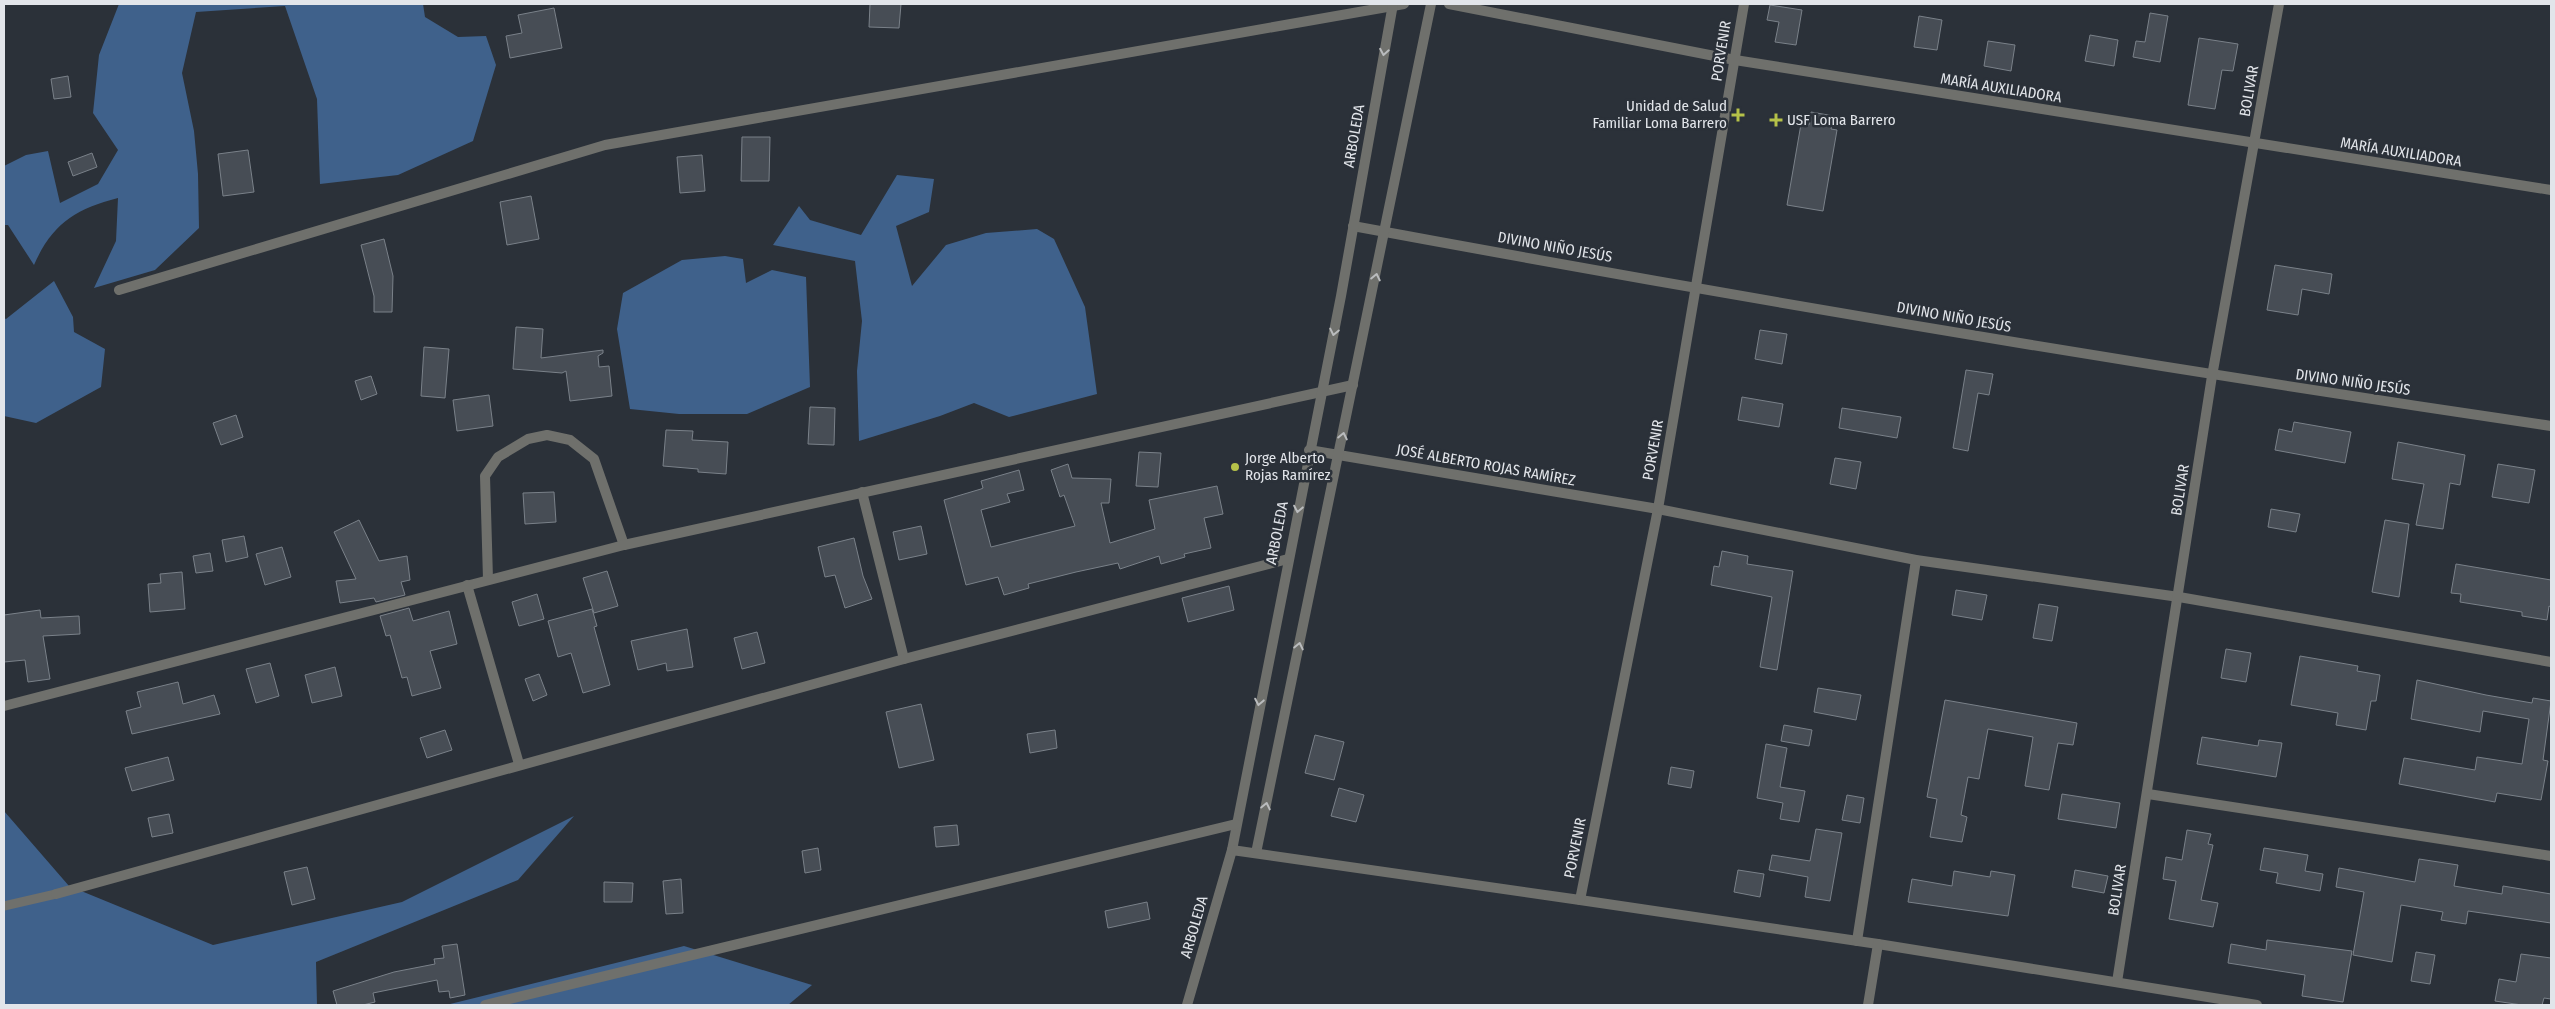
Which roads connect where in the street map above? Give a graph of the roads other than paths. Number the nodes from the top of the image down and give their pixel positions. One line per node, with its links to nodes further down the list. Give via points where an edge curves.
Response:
1 (1392, 4): 2 (street); 10 (street, ARBOLEDA, one-way to 10); 13 (street, via 604,145)
2 (1404, 4)
3 (1431, 4): 11 (street)
4 (1449, 4): 7 (street, MARÍA AUXILIADORA)
5 (1744, 4): 7 (street, PORVENIR)
6 (2279, 4): 8 (street, BOLIVAR)
7 (1735, 60): 8 (street, MARÍA AUXILIADORA); 12 (street, PORVENIR)
8 (2256, 144): 9 (street, MARÍA AUXILIADORA); 14 (street, BOLIVAR)
9 (2551, 190)
10 (1353, 226): 11 (street, DIVINO NIÑO JESÚS); 16 (street, ARBOLEDA, one-way to 16)
11 (1386, 232): 12 (street, DIVINO NIÑO JESÚS); 15 (street, one-way to 11)
12 (1696, 288): 14 (street, DIVINO NIÑO JESÚS); 21 (street, PORVENIR)
13 (119, 290)
14 (2212, 376): 17 (street, DIVINO NIÑO JESÚS); 27 (street, BOLIVAR)
15 (1354, 385): 16 (street); 19 (street, one-way to 15)
16 (1321, 391): 18 (street, ARBOLEDA); 20 (street)
17 (2551, 426)
18 (1309, 450): 19 (street, JOSÉ ALBERTO ROJAS RAMÍREZ); 23 (street, ARBOLEDA, one-way to 23)
19 (1339, 455): 21 (street, JOSÉ ALBERTO ROJAS RAMÍREZ); 35 (street, one-way to 19)
20 (862, 492): 22 (street); 28 (street)
21 (1658, 509): 24 (street, JOSÉ ALBERTO ROJAS RAMÍREZ); 38 (street, PORVENIR)
22 (624, 545): 25 (street); 25 (street, via 594,459 570,440 547,435 528,439 498,457 485,476)
23 (1288, 559): 28 (street); 33 (street, ARBOLEDA, one-way to 33)
24 (1916, 560): 27 (street, JOSÉ ALBERTO ROJAS RAMÍREZ); 40 (street)
25 (488, 579): 26 (street)
26 (467, 585): 30 (street); 31 (street)
27 (2179, 596): 29 (street, JOSÉ ALBERTO ROJAS RAMÍREZ); 32 (street, BOLIVAR)
28 (904, 659): 31 (street)
29 (2551, 662)
30 (4, 706)
31 (519, 764): 37 (street)
32 (2148, 794): 36 (street); 42 (street, BOLIVAR)
33 (1236, 824): 34 (street, ARBOLEDA); 43 (street)
34 (1232, 850): 35 (street); 44 (street, ARBOLEDA)
35 (1256, 853): 38 (street)
36 (2551, 856)
37 (56, 894): 39 (lane)
38 (1580, 900): 40 (street)
39 (4, 906)
40 (1857, 941): 41 (street)
41 (1878, 944): 42 (street); 45 (street)
42 (2116, 982): 46 (street)
43 (484, 1005)
44 (1187, 1005)
45 (1868, 1005)
46 (2258, 1005)

